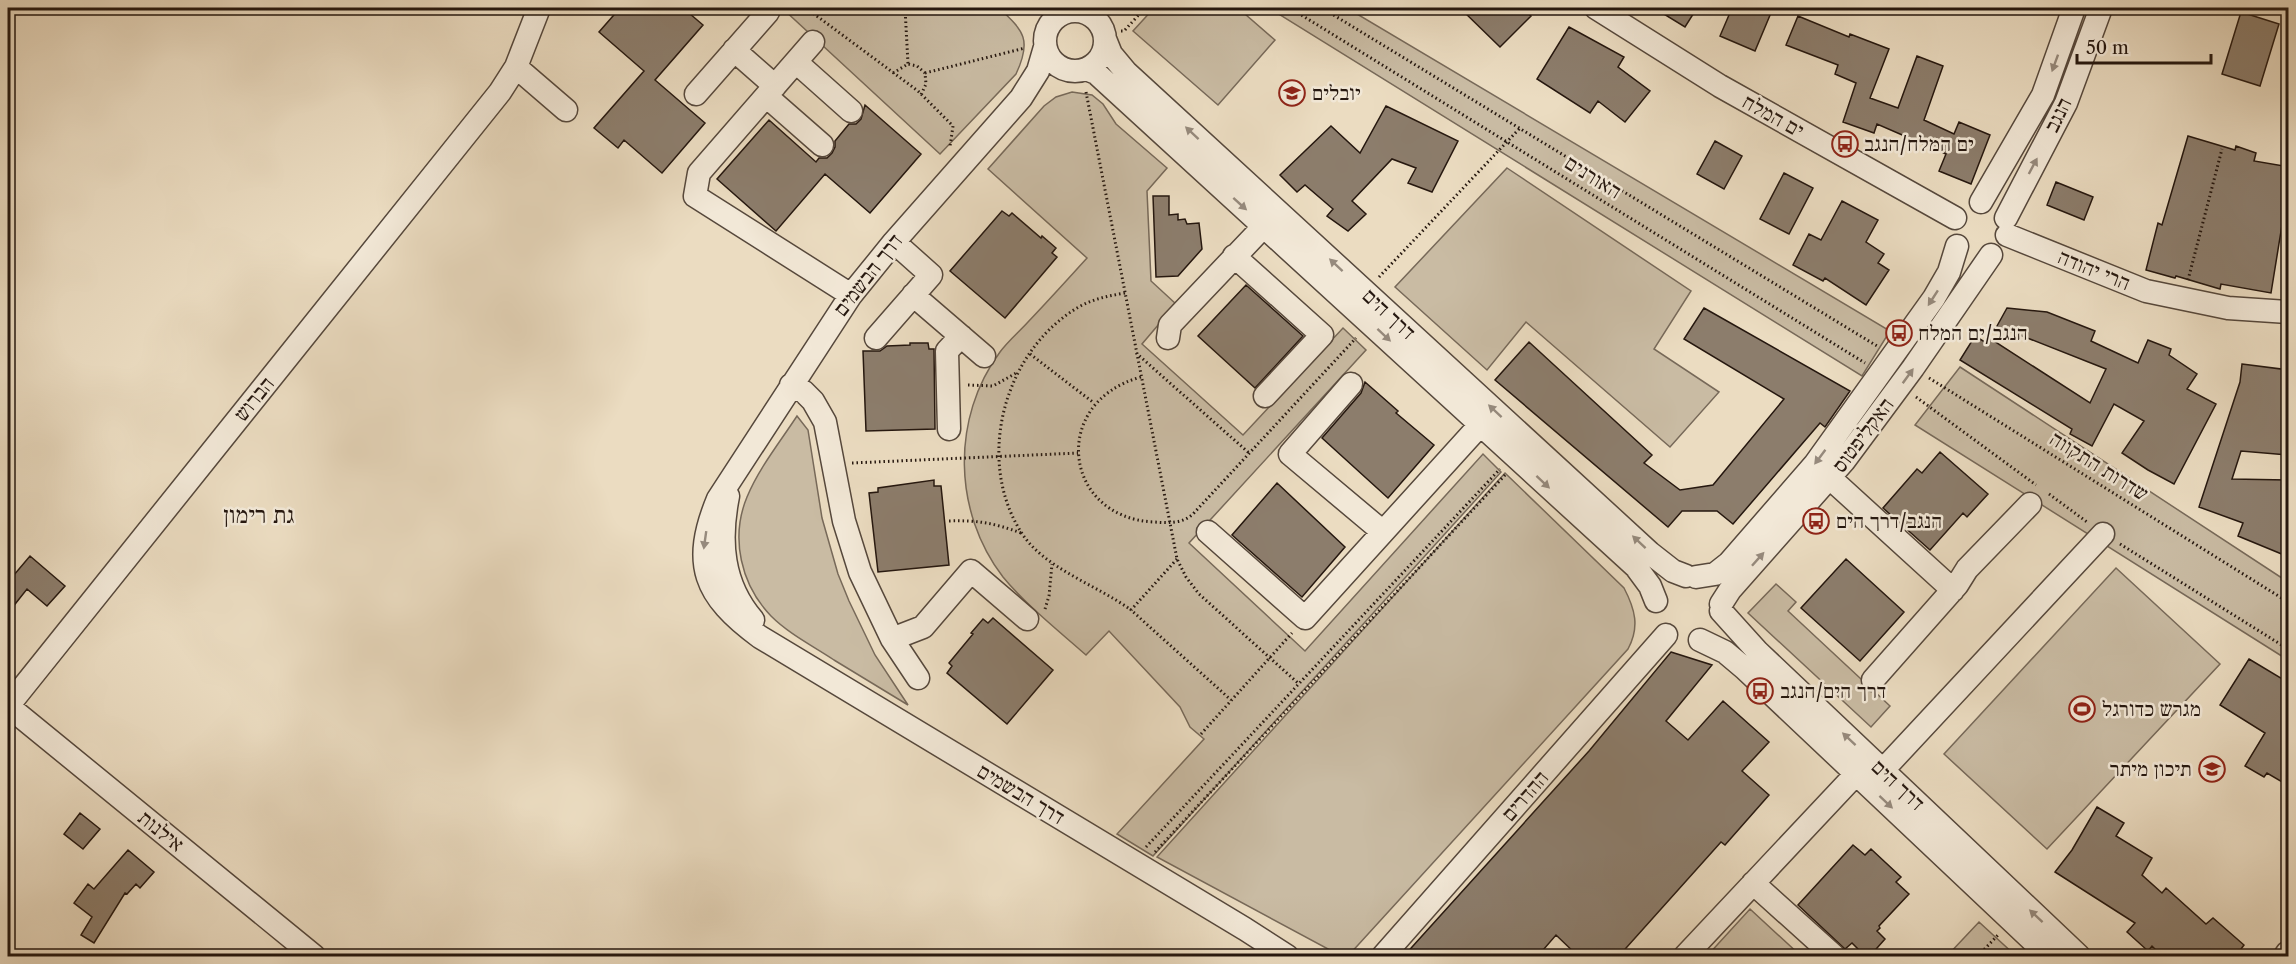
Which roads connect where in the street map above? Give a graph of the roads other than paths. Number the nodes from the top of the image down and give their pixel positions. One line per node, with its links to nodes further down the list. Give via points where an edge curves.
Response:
1 (539, 8): 13 (street, הברוש)
2 (1037, 8): 9 (street)
3 (1596, 8): 22 (street, ים המלח, via 1720,86)
4 (2074, 8): 21 (street, הנגב, one-way to 21, via 2043,95)
5 (2101, 8): 24 (street, הנגב, one-way to 5, via 2066,103)
6 (1060, 9): 8 (street, via 1082,11); 9 (street)
7 (768, 12): 11 (street)
8 (1104, 26): 14 (street, via 1101,57); 46 (street, דרך הים, one-way to 8, via 1673,571 1650,553 1126,72 1111,54)
9 (1045, 41): 14 (street, via 1051,60); 17 (street, דרך הבשמים, via 1038,71)
10 (813, 42): 12 (street)
11 (734, 50): 15 (street); 16 (street)
12 (796, 62): 15 (street); 19 (street)
13 (516, 67): 18 (street); 56 (street, הברוש, via 500,92)
14 (1078, 70): 17 (street, דרך הבשמים, via 1036,85); 23 (street, דרך הים, one-way to 23, via 1096,73)
15 (770, 91): 20 (street); 29 (street, via 699,173 695,196)
16 (696, 94)
17 (1021, 98): 25 (street, דרך הבשמים)
18 (566, 110)
19 (851, 111)
20 (822, 144)
21 (1981, 202): 22 (street, via 1968,204); 24 (street, via 1993,205)
22 (1955, 218): 26 (street, via 1952,227)
23 (1264, 226): 28 (street); 39 (street, דרך הים, one-way to 39)
24 (2006, 227): 27 (street, via 1999,250); 31 (street, הרי יהודה, via 2146,291 2228,308)
25 (894, 242): 29 (street, דרך הבשמים); 30 (street, via 931,275)
26 (1957, 246): 27 (street, via 1972,256); 46 (street, האקליפטוס, one-way to 46, via 1939,290 1815,464 1729,563 1714,574)
27 (1991, 255): 41 (street, האקליפטוס, one-way to 27, via 1907,377)
28 (1234, 256): 34 (street, via 1170,325); 38 (street, via 1322,335)
29 (851, 295): 37 (street, דרך הבשמים)
30 (913, 295): 32 (street); 33 (street)
31 (2289, 312)
32 (961, 336): 35 (street); 40 (street, via 947,351)
33 (876, 338)
34 (1168, 338)
35 (984, 356)
36 (1351, 384): 44 (street, via 1290,454)
37 (791, 385): 52 (street, via 808,396 823,416 844,521 860,572); 60 (street, דרך הבשמים, via 737,469 723,522 731,585 751,618 797,658)
38 (1264, 396)
39 (1481, 424): 44 (street); 48 (street, דרך הים, one-way to 48, via 1636,567)
40 (949, 429)
41 (1830, 478): 47 (street); 49 (street, האקליפטוס, one-way to 41, via 1730,590)
42 (2030, 504): 47 (street, via 1967,569)
43 (1208, 532): 44 (street, via 1305,618)
44 (1383, 532)
45 (2103, 534): 57 (street)
46 (1691, 577): 48 (street, via 1667,584); 49 (street, via 1714,588)
47 (1953, 590): 55 (street)
48 (1656, 602): 51 (street, via 1656,617)
49 (1721, 608): 53 (street, via 1717,627); 57 (street, דרך הים, one-way to 49, via 1758,652)
50 (1035, 616): 52 (street, via 972,571 923,627)
51 (1666, 634): 53 (street, via 1685,643); 64 (street, ההדרים)
52 (892, 639): 54 (street)
53 (1700, 640): 58 (street, דרך הים, via 1725,652)
54 (918, 678)
55 (1873, 680)
56 (8, 706): 61 (street, אילנות)
57 (1883, 771): 68 (street, דרך הים, one-way to 57)
58 (1856, 774): 59 (street); 67 (street, דרך הים, one-way to 67)
59 (1753, 883): 65 (street); 66 (street)
60 (1245, 929): 62 (street, דרך הבשמים); 63 (street, דרך הבשמים)
61 (314, 957)
62 (1287, 957)
63 (1304, 957)
64 (1383, 957)
65 (1685, 957)
66 (1834, 957)
67 (2049, 957)
68 (2079, 957)

